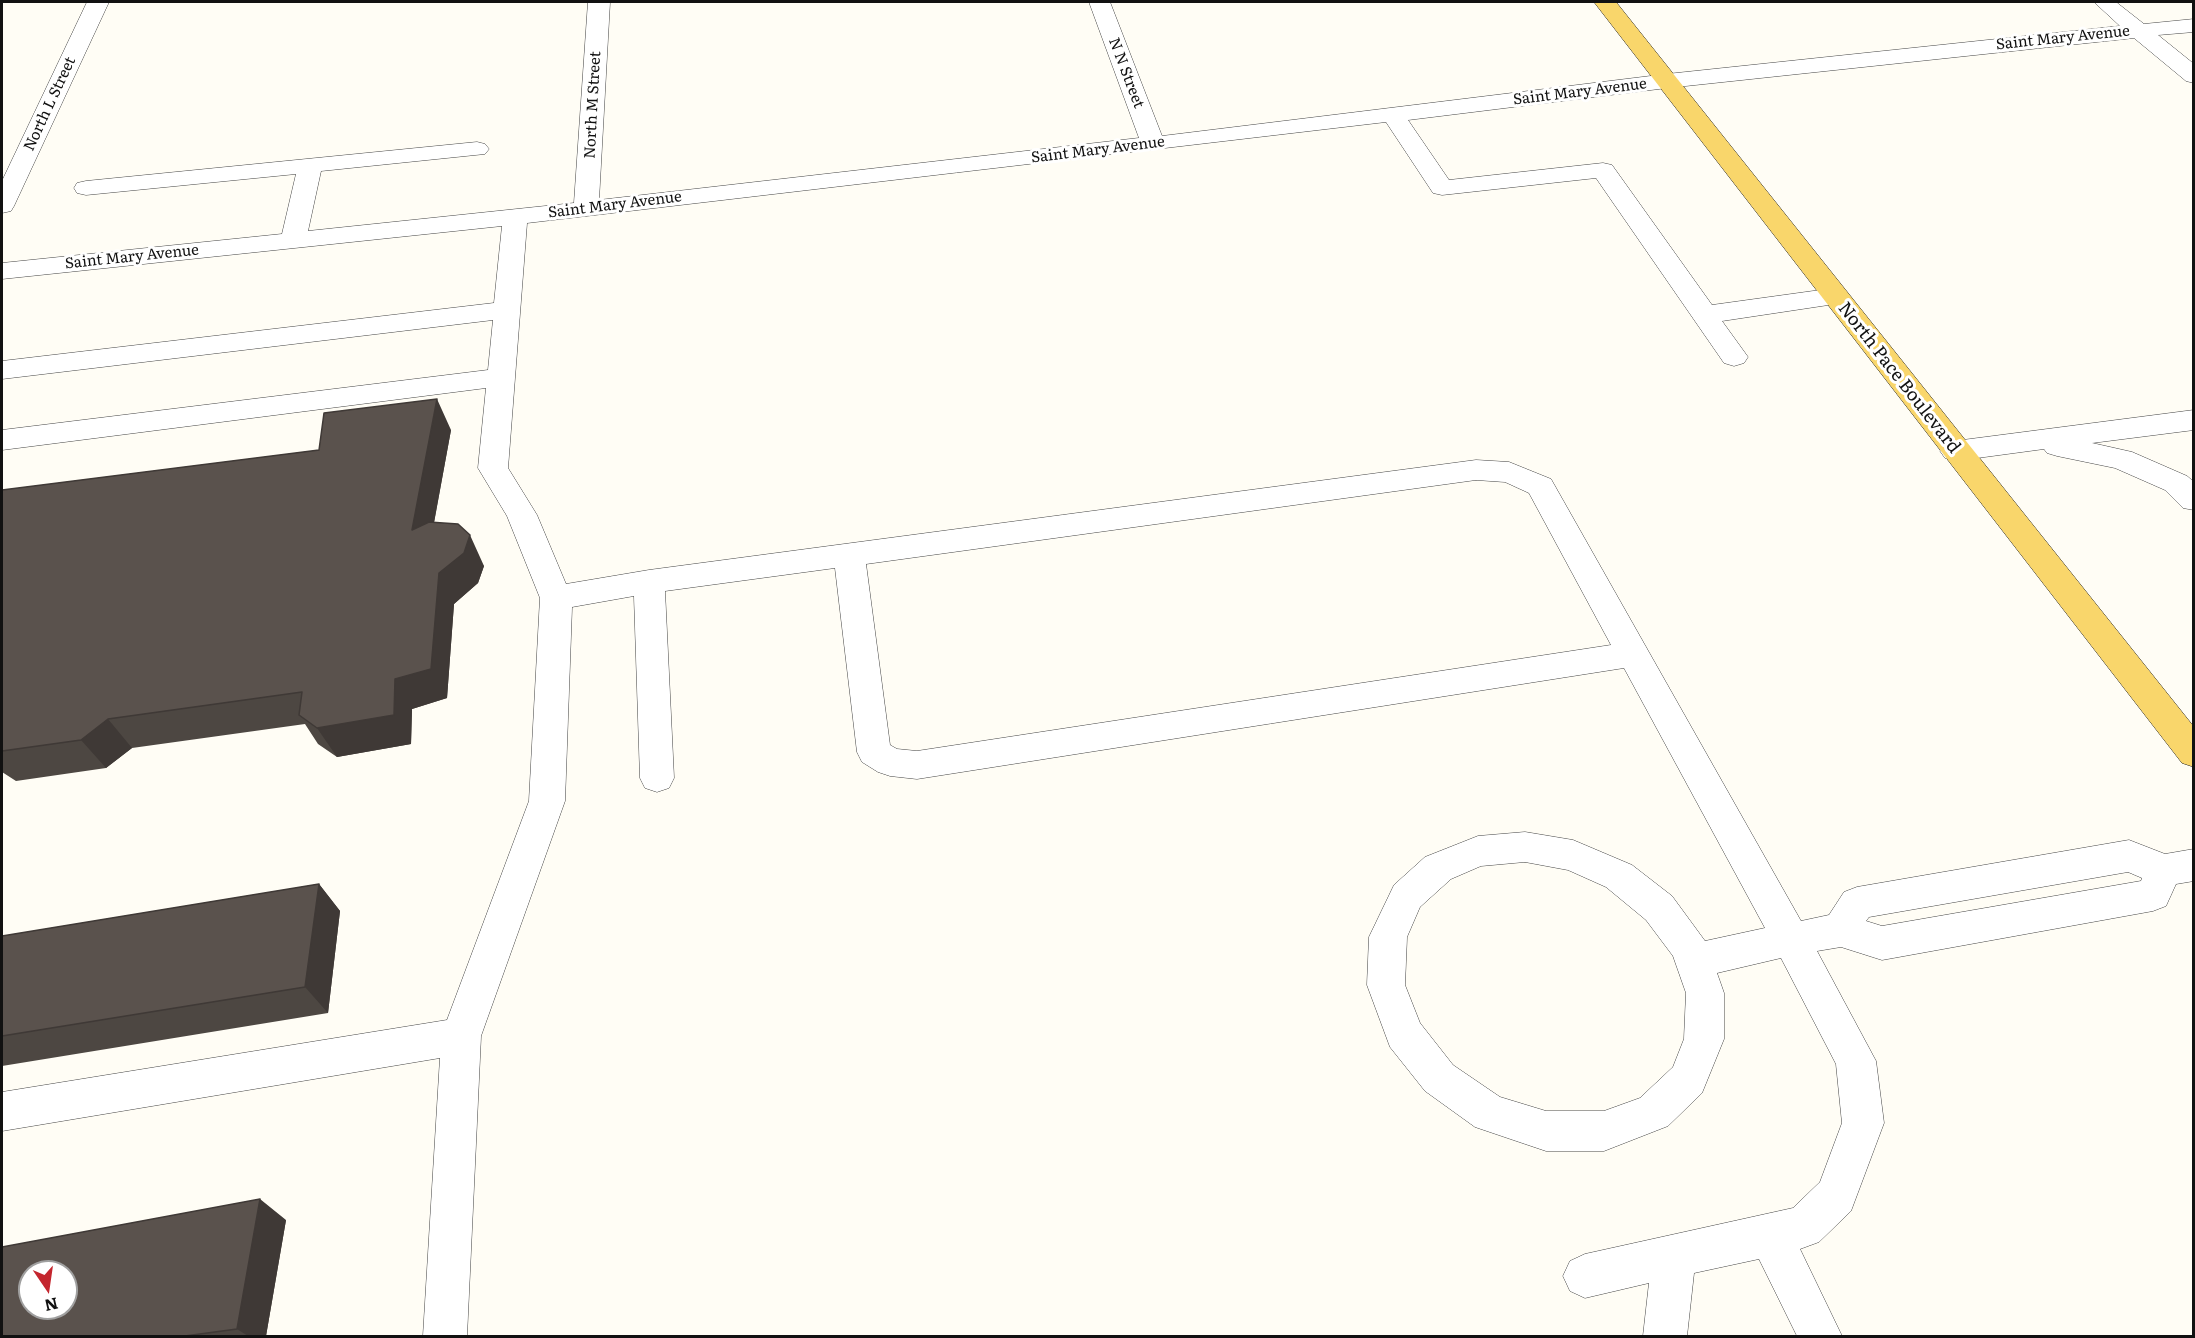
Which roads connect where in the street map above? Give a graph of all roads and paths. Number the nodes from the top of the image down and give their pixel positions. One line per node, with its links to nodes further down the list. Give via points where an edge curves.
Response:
1 (98, 2): 15 (street, North L Street)
2 (599, 2): 16 (street, North M Street)
3 (1099, 2): 11 (street, N N Street)
4 (1605, 2): 9 (main road, North Pace Boulevard)
5 (2104, 2): 7 (street)
6 (2193, 25): 7 (street, Saint Mary Avenue)
7 (2138, 30): 8 (street); 9 (street, Saint Mary Avenue)
8 (2193, 76)
9 (1667, 81): 10 (street, Saint Mary Avenue); 20 (main road, North Pace Boulevard)
10 (1393, 115): 11 (street, Saint Mary Avenue); 22 (street, via 1442,188 1603,170)
11 (1153, 144): 16 (street, Saint Mary Avenue)
12 (477, 149): 13 (street)
13 (310, 165): 14 (street); 18 (street)
14 (86, 188)
15 (2, 206)
16 (586, 209): 17 (street, Saint Mary Avenue)
17 (515, 217): 18 (street, Saint Mary Avenue); 21 (street)
18 (293, 240): 19 (street, Saint Mary Avenue)
19 (2, 271)
20 (1835, 296): 22 (street); 29 (main road, North Pace Boulevard)
21 (508, 310): 24 (street); 25 (street)
22 (1704, 315): 23 (street)
23 (1734, 357)
24 (2, 370)
25 (502, 377): 27 (street); 33 (street, via 493,468 522,515)
26 (2193, 420): 28 (street)
27 (2, 440)
28 (2038, 440): 29 (street); 30 (street, via 2064,449 2122,459 2176,483)
29 (1955, 450): 35 (main road, North Pace Boulevard)
30 (2193, 500)
31 (849, 555): 32 (street); 34 (street, via 1476,471 1509,472 1540,486); 34 (street, via 874,752 890,762 917,765)
32 (649, 582): 33 (street); 36 (street)
33 (556, 598): 43 (street, via 547,801)
34 (1633, 654): 41 (street)
35 (2193, 753)
36 (657, 778)
37 (2179, 868): 38 (street, via 2129,856); 39 (street, via 2153,895)
38 (2002, 878): 39 (street); 40 (street, via 1857,903)
39 (2027, 918): 40 (street, via 1882,943)
40 (1841, 930): 41 (street)
41 (1791, 939): 42 (street); 45 (street, via 1856,1061 1863,1124 1836,1196 1804,1227)
42 (1693, 961): 42 (street, via 1689,948 1659,908 1619,876 1573,855 1525,847 1478,851 1438,868 1407,896 1388,937 1386,985 1404,1034 1439,1078 1489,1113 1546,1131 1604,1131 1654,1112 1688,1080 1704,1038 1705,993)
43 (461, 1036): 44 (street); 48 (street)
44 (2, 1112)
45 (1770, 1235): 46 (street); 50 (street)
46 (1674, 1256): 47 (street); 49 (street)
47 (1585, 1276)
48 (445, 1336)
49 (1665, 1336)
50 (1820, 1336)

